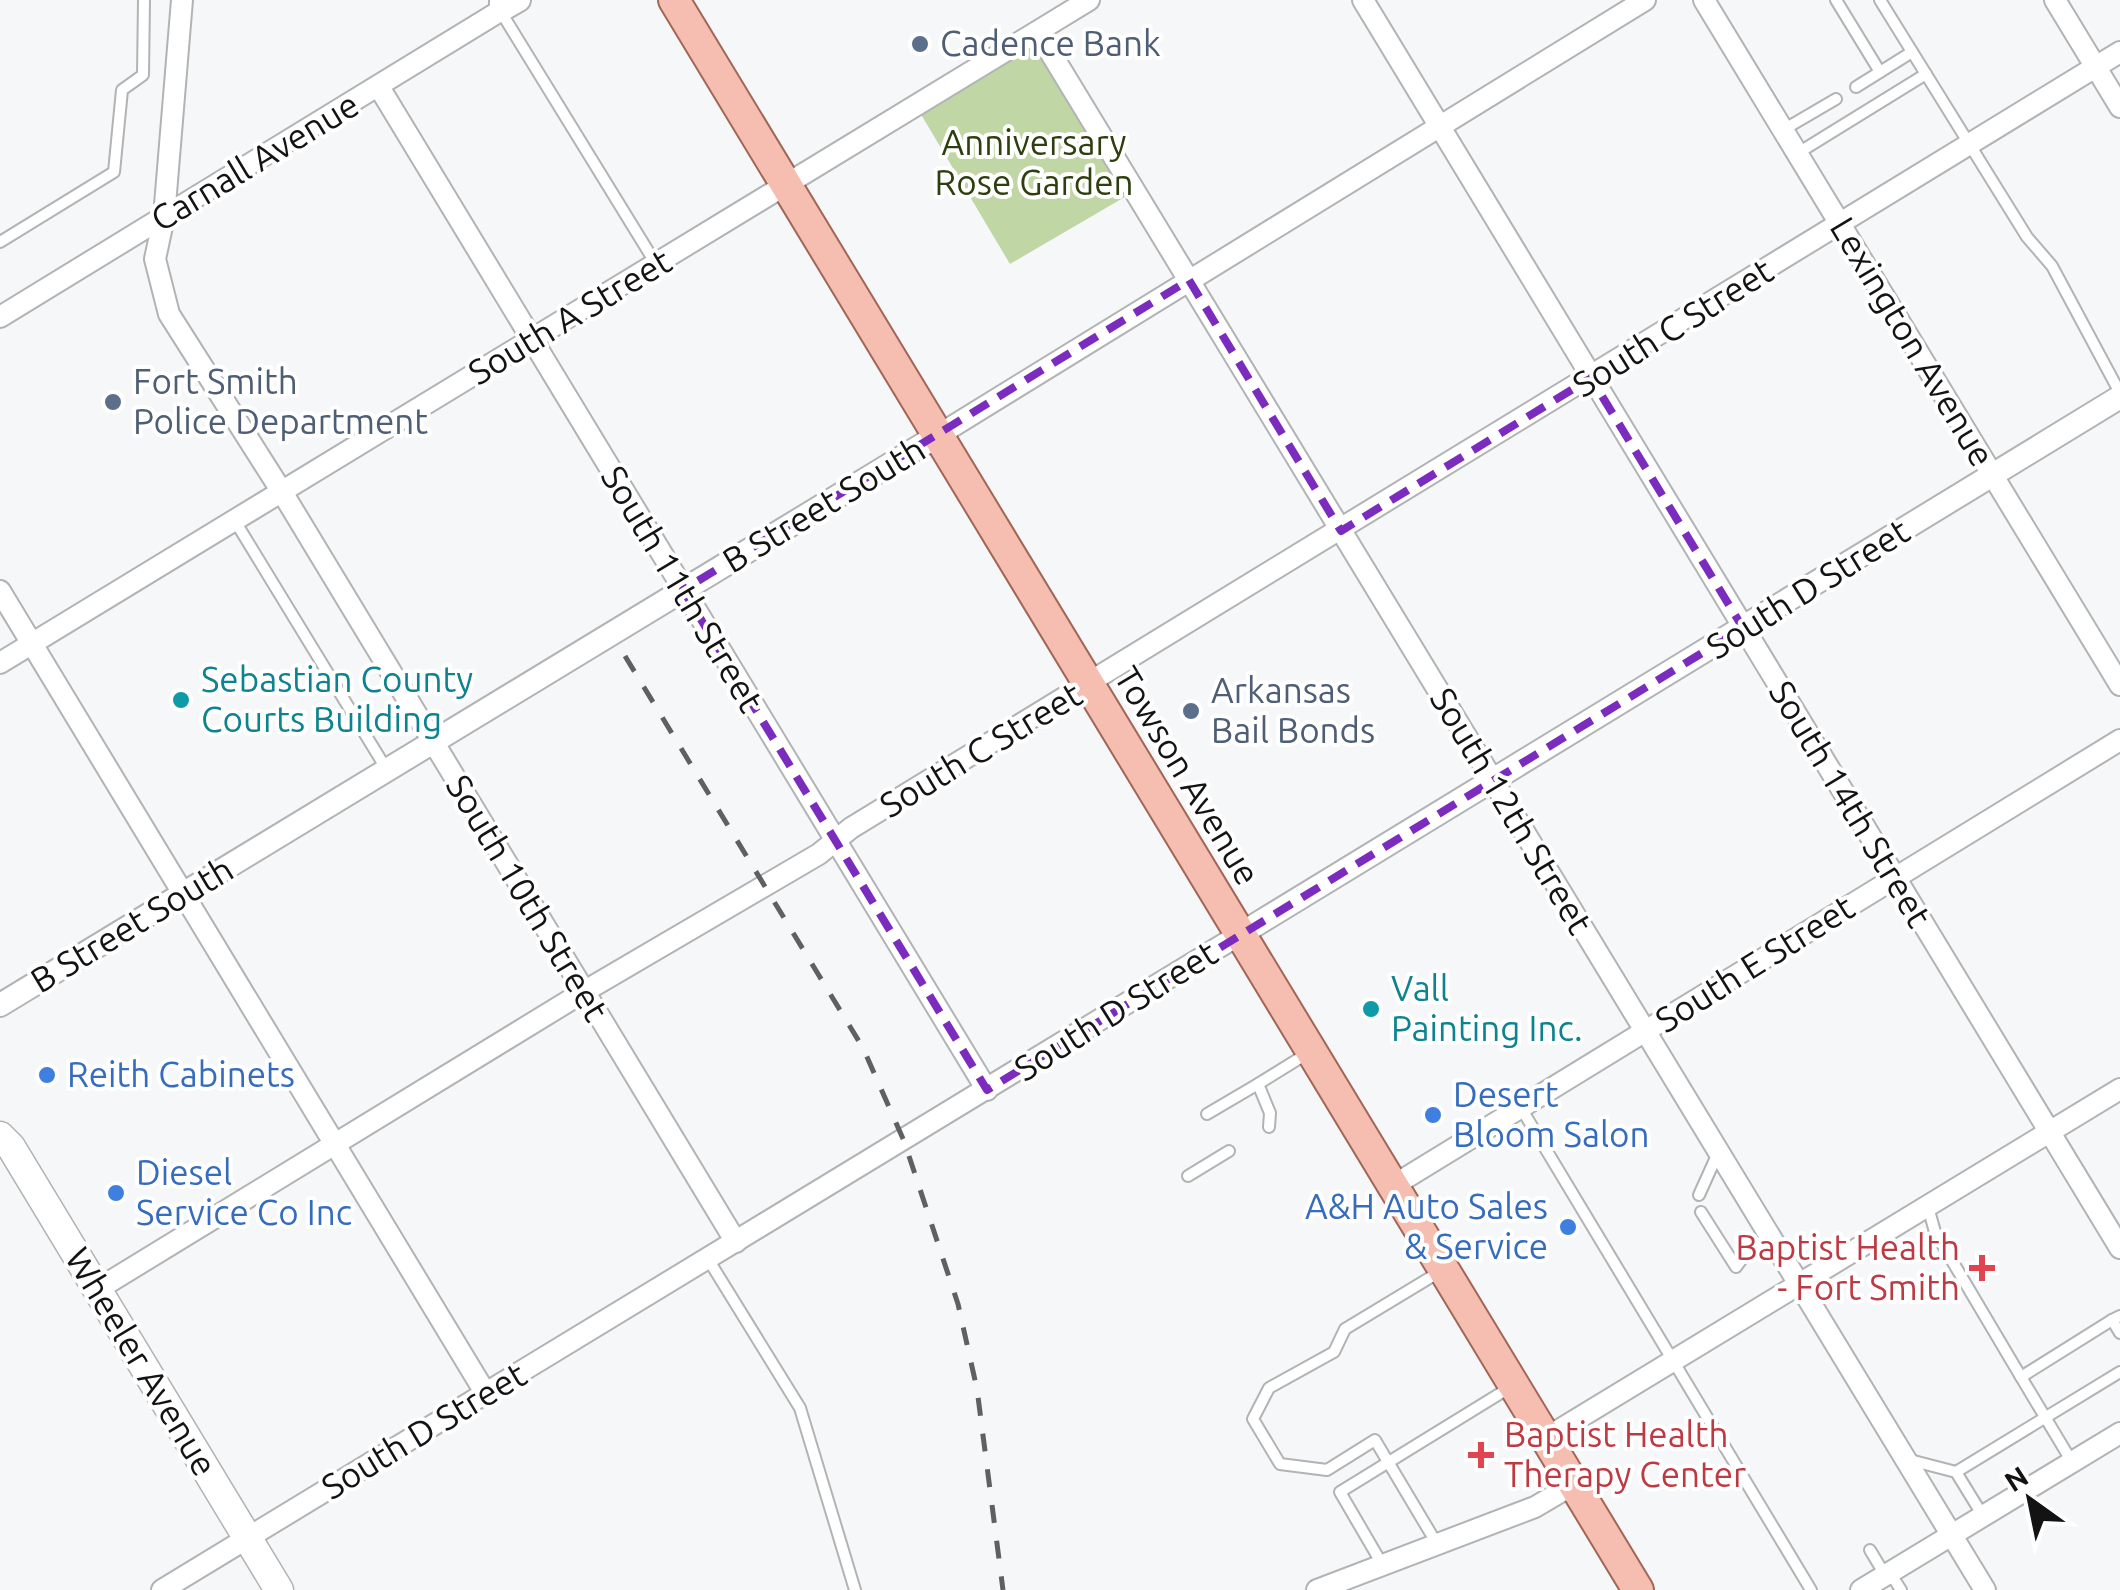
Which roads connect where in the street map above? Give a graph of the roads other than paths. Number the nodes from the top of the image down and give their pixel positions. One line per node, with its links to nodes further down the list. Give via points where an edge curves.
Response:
1 (144, 0): 29 (lane, via 143,75 122,90 114,172)
2 (182, 0): 27 (street, South 10th Street)
3 (674, 0): 26 (main road, Towson Avenue)
4 (1089, 0): 12 (street, South A Street)
5 (1363, 0): 22 (street, South 14th Street)
6 (1645, 0): 22 (street, B Street South)
7 (1704, 0): 23 (street, Lexington Avenue)
8 (1836, 0): 16 (lane)
9 (1880, 0): 13 (lane)
10 (2055, 0): 15 (street)
11 (507, 4): 18 (street, Carnall Avenue); 30 (lane)
12 (1038, 32): 26 (street, South A Street); 31 (street, South 12th Street)
13 (1912, 52): 16 (lane); 17 (lane)
14 (2120, 52): 15 (street, South C Street)
15 (2096, 67): 21 (street); 24 (street, South C Street)
16 (1880, 72): 19 (lane)
17 (1926, 74): 24 (lane); 25 (lane)
18 (379, 87): 27 (street, Carnall Avenue); 33 (street, South 11th Street)
19 (1856, 87)
20 (1836, 98): 23 (lane)
21 (2120, 107)
22 (1440, 126): 31 (street, B Street South); 34 (street, South 14th Street)
23 (1783, 130): 25 (street, Lexington Avenue)
24 (1970, 145): 28 (street, South C Street); 35 (lane, via 2052,266)
25 (1797, 153): 28 (street, Lexington Avenue)
26 (786, 186): 30 (street, South A Street); 36 (main road, Towson Avenue)
27 (164, 218): 32 (street, Carnall Avenue); 38 (street, South 10th Street, via 155,260 168,314)
28 (1840, 225): 34 (street, South C Street); 37 (street, Lexington Avenue)
29 (0, 242)
30 (656, 264): 33 (street, South A Street)
31 (1189, 280): 36 (street, B Street South); 40 (street, South 12th Street)
32 (0, 317)
33 (531, 340): 38 (street, South A Street); 41 (street, South 11th Street)
34 (1591, 378): 40 (street, South C Street); 43 (street, South 14th Street)
35 (2120, 395): 37 (street, South D Street)
36 (936, 436): 41 (street, B Street South); 46 (main road, Towson Avenue)
37 (1992, 474): 43 (street, South D Street); 47 (street, Lexington Avenue)
38 (282, 492): 39 (street, South A Street); 49 (street, South 10th Street)
39 (234, 521): 44 (street, South A Street); 50 (lane)
40 (1341, 531): 46 (street, South C Street); 51 (street, South 12th Street)
41 (684, 590): 49 (street, B Street South); 52 (street, South 11th Street)
42 (0, 591): 44 (street)
43 (1744, 628): 51 (street, South D Street); 53 (street, South 14th Street)
44 (32, 644): 45 (street, South A Street); 54 (street)
45 (0, 663)
46 (1089, 685): 52 (street, South C Street); 55 (main road, Towson Avenue)
47 (2120, 685)
48 (2120, 740): 53 (street, South E Street)
49 (433, 742): 50 (street, B Street South); 56 (street, South 10th Street)
50 (387, 770): 54 (street, B Street South)
51 (1494, 782): 55 (street, South D Street); 58 (street, South 12th Street)
52 (834, 842): 56 (street, South C Street); 62 (street, South 11th Street)
53 (1896, 878): 58 (street, South E Street); 66 (street, South 14th Street)
54 (184, 894): 57 (street, B Street South); 68 (street)
55 (1239, 935): 59 (main road, Towson Avenue); 62 (street, South D Street)
56 (585, 991): 68 (street, South C Street); 77 (street, South 10th Street)
57 (0, 1005)
58 (1646, 1031): 63 (street, South E Street); 70 (street, South 12th Street)
59 (1310, 1053): 60 (lane); 72 (main road, Towson Avenue)
60 (1258, 1084): 64 (lane); 65 (lane)
61 (2120, 1089): 66 (street)
62 (986, 1090): 77 (street, South D Street)
63 (1520, 1108): 72 (street, South E Street); 85 (lane)
64 (1207, 1114)
65 (1269, 1126)
66 (2050, 1132): 74 (street); 78 (street, South 14th Street)
67 (0, 1136): 82 (main road, Wheeler Avenue)
68 (336, 1143): 82 (street, South C Street); 89 (street)
69 (1229, 1151): 71 (lane)
70 (1719, 1152): 73 (lane); 76 (street, South 12th Street)
71 (1188, 1176)
72 (1391, 1187): 80 (main road, Towson Avenue)
73 (1698, 1196)
74 (1928, 1206): 81 (street); 87 (lane, via 1935,1232)
75 (1701, 1212): 76 (lane, via 1736,1267)
76 (1770, 1236): 81 (street, South 12th Street)
77 (736, 1242): 79 (street, South D Street)
78 (2120, 1248)
79 (708, 1260): 89 (street, South D Street); 107 (lane, via 800,1408)
80 (1442, 1270): 88 (main road, Towson Avenue); 94 (lane, via 1345,1329 1334,1352 1269,1388 1253,1419 1280,1464 1327,1470 1375,1440)
81 (1800, 1284): 85 (street); 93 (street, South 12th Street)
82 (98, 1289): 100 (main road, Wheeler Avenue)
83 (2116, 1318): 84 (lane); 87 (lane)
84 (2120, 1333)
85 (1674, 1361): 92 (street); 110 (lane)
86 (2120, 1372): 90 (lane)
87 (2020, 1377): 90 (lane)
88 (1514, 1384): 92 (main road, Towson Avenue); 94 (lane)
89 (486, 1394): 100 (street, South D Street)
90 (2045, 1418): 95 (lane); 96 (lane)
91 (2120, 1432): 95 (street)
92 (1546, 1438): 97 (main road, Towson Avenue)
93 (1905, 1459): 96 (lane); 99 (street, South 12th Street)
94 (1388, 1462): 101 (lane); 103 (lane, via 1340,1492)
95 (2072, 1462): 98 (street)
96 (1956, 1472): 98 (lane)
97 (1574, 1484): 101 (street, via 1535,1508); 109 (main road, Towson Avenue)
98 (1982, 1516): 99 (street)
99 (1951, 1535): 104 (street); 112 (street, South 12th Street)
100 (247, 1538): 105 (street, South D Street); 106 (main road, Wheeler Avenue)
101 (1437, 1544): 103 (street)
102 (1870, 1550): 104 (lane)
103 (1382, 1564): 108 (street)
104 (1892, 1579): 111 (street)
105 (162, 1590)
106 (279, 1590)
107 (855, 1590)
108 (1317, 1590)
109 (1638, 1590)
110 (1811, 1590)
111 (1860, 1590)
112 (1985, 1590)

